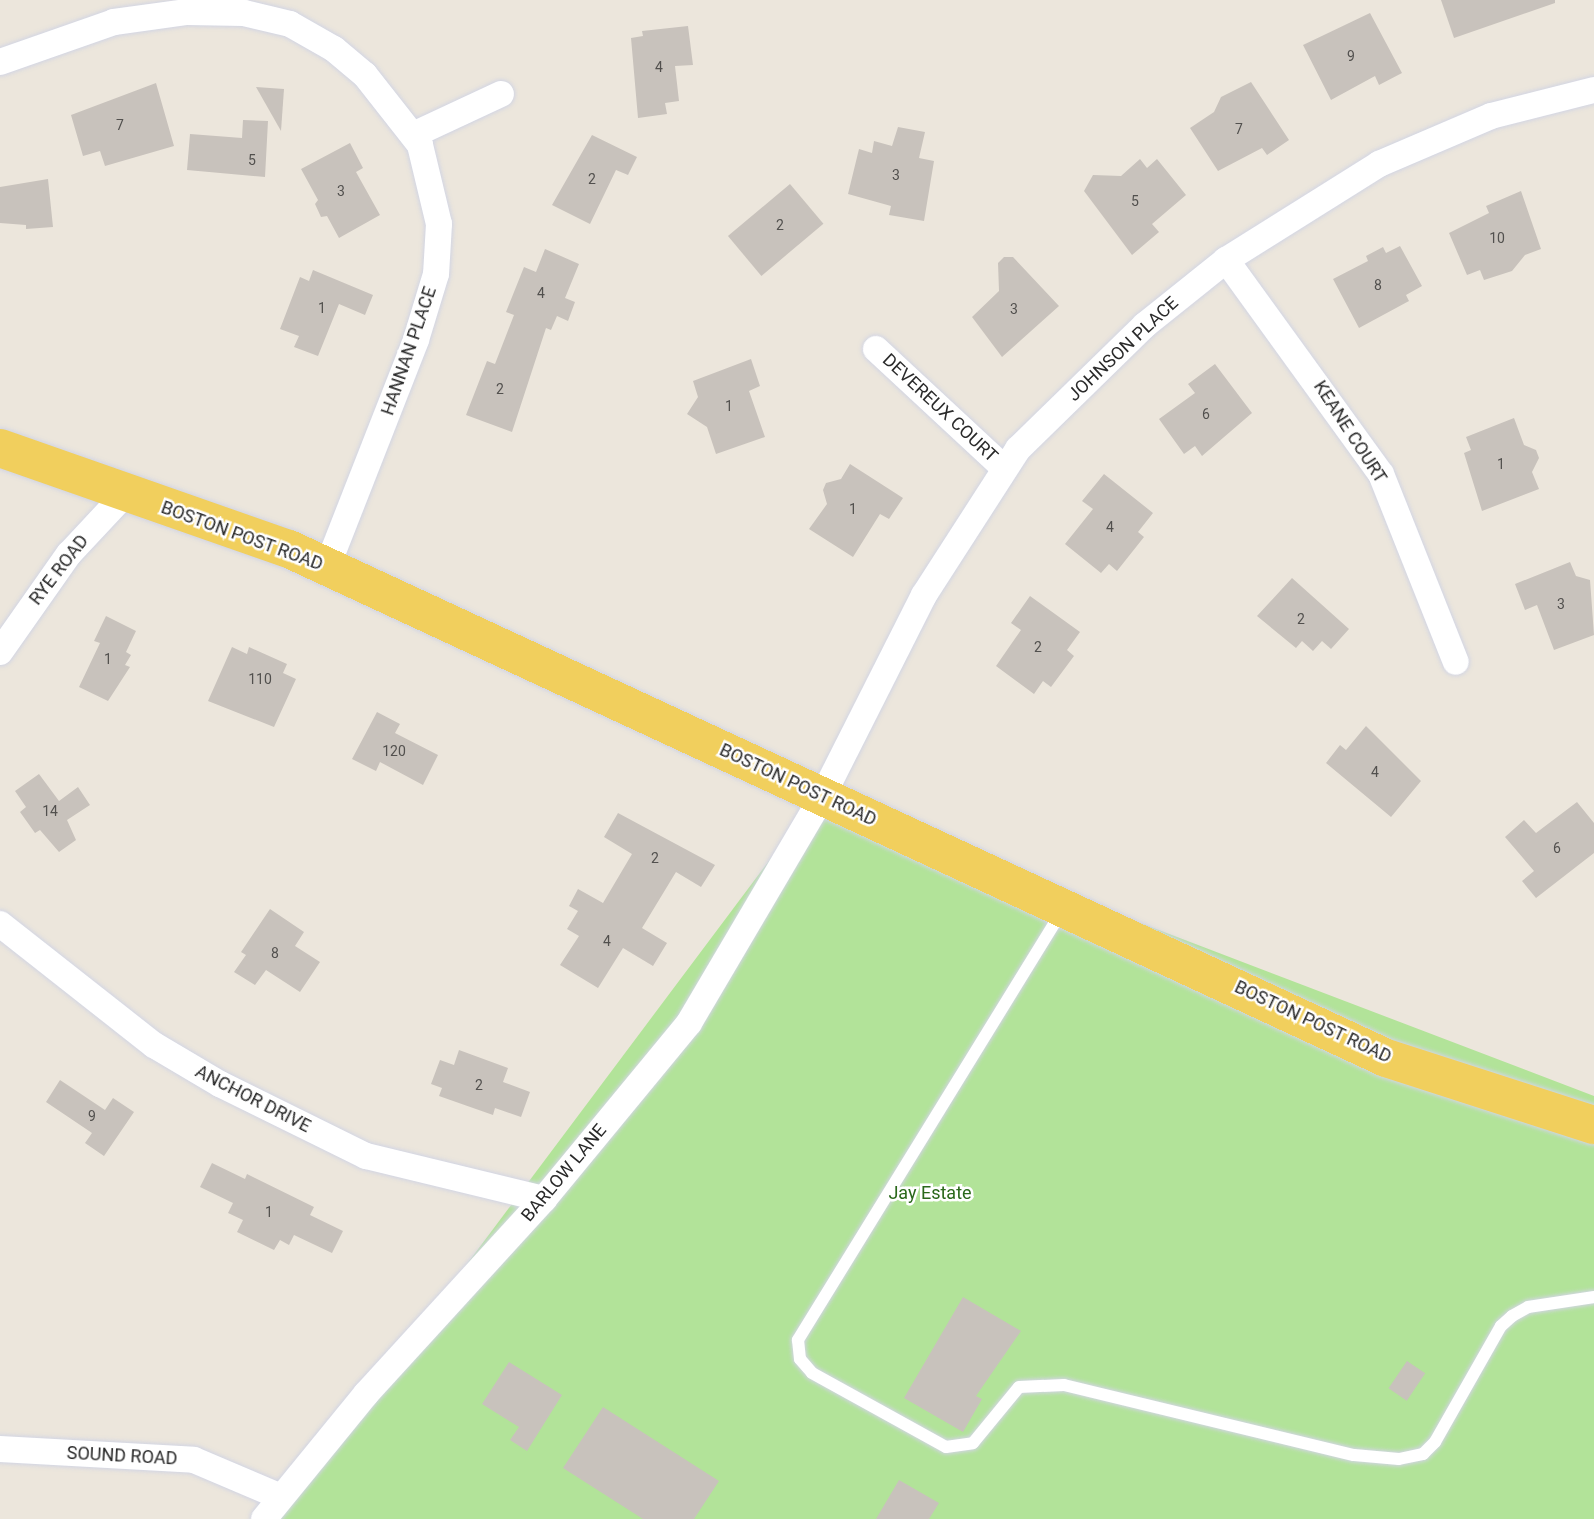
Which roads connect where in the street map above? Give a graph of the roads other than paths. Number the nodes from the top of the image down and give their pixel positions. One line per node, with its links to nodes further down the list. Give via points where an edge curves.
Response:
1 (0, 62): 4 (street, HANNAN PLACE, via 114,22 187,12 244,13 290,24 334,49 365,75)
2 (1594, 90): 5 (street, JOHNSON PLACE, via 1491,116 1379,164)
3 (501, 94): 4 (street)
4 (413, 135): 10 (street, HANNAN PLACE, via 431,180 439,224 436,274 416,340)
5 (1226, 260): 8 (street, JOHNSON PLACE, via 1144,325); 12 (street, KEANE COURT, via 1381,474)
6 (876, 349): 8 (street, DEVEREUX COURT)
7 (0, 448): 9 (main road, BOSTON POST ROAD)
8 (1004, 468): 13 (street, JOHNSON PLACE, via 925,595)
9 (125, 494): 10 (main road, BOSTON POST ROAD); 11 (street, RYE ROAD, via 69,554)
10 (327, 567): 13 (main road, BOSTON POST ROAD)
11 (0, 652)
12 (1456, 662)
13 (822, 797): 14 (main road, BOSTON POST ROAD); 17 (street, BARLOW LANE, via 689,1023)
14 (1064, 908): 16 (main road, BOSTON POST ROAD, via 1386,1058); 18 (lane, via 798,1340 800,1359 812,1373 946,1447 973,1443 1019,1387 1064,1385 1354,1455 1399,1459 1423,1454 1435,1442 1490,1345 1512,1316 1528,1307)
15 (0, 924): 17 (street, ANCHOR DRIVE, via 154,1045 220,1084 366,1156)
16 (1594, 1125)
17 (544, 1199): 20 (street, BARLOW LANE)
18 (1594, 1297)
19 (0, 1449): 20 (street, SOUND ROAD, via 194,1460)
20 (279, 1496): 21 (street, BARLOW LANE)
21 (264, 1519)

